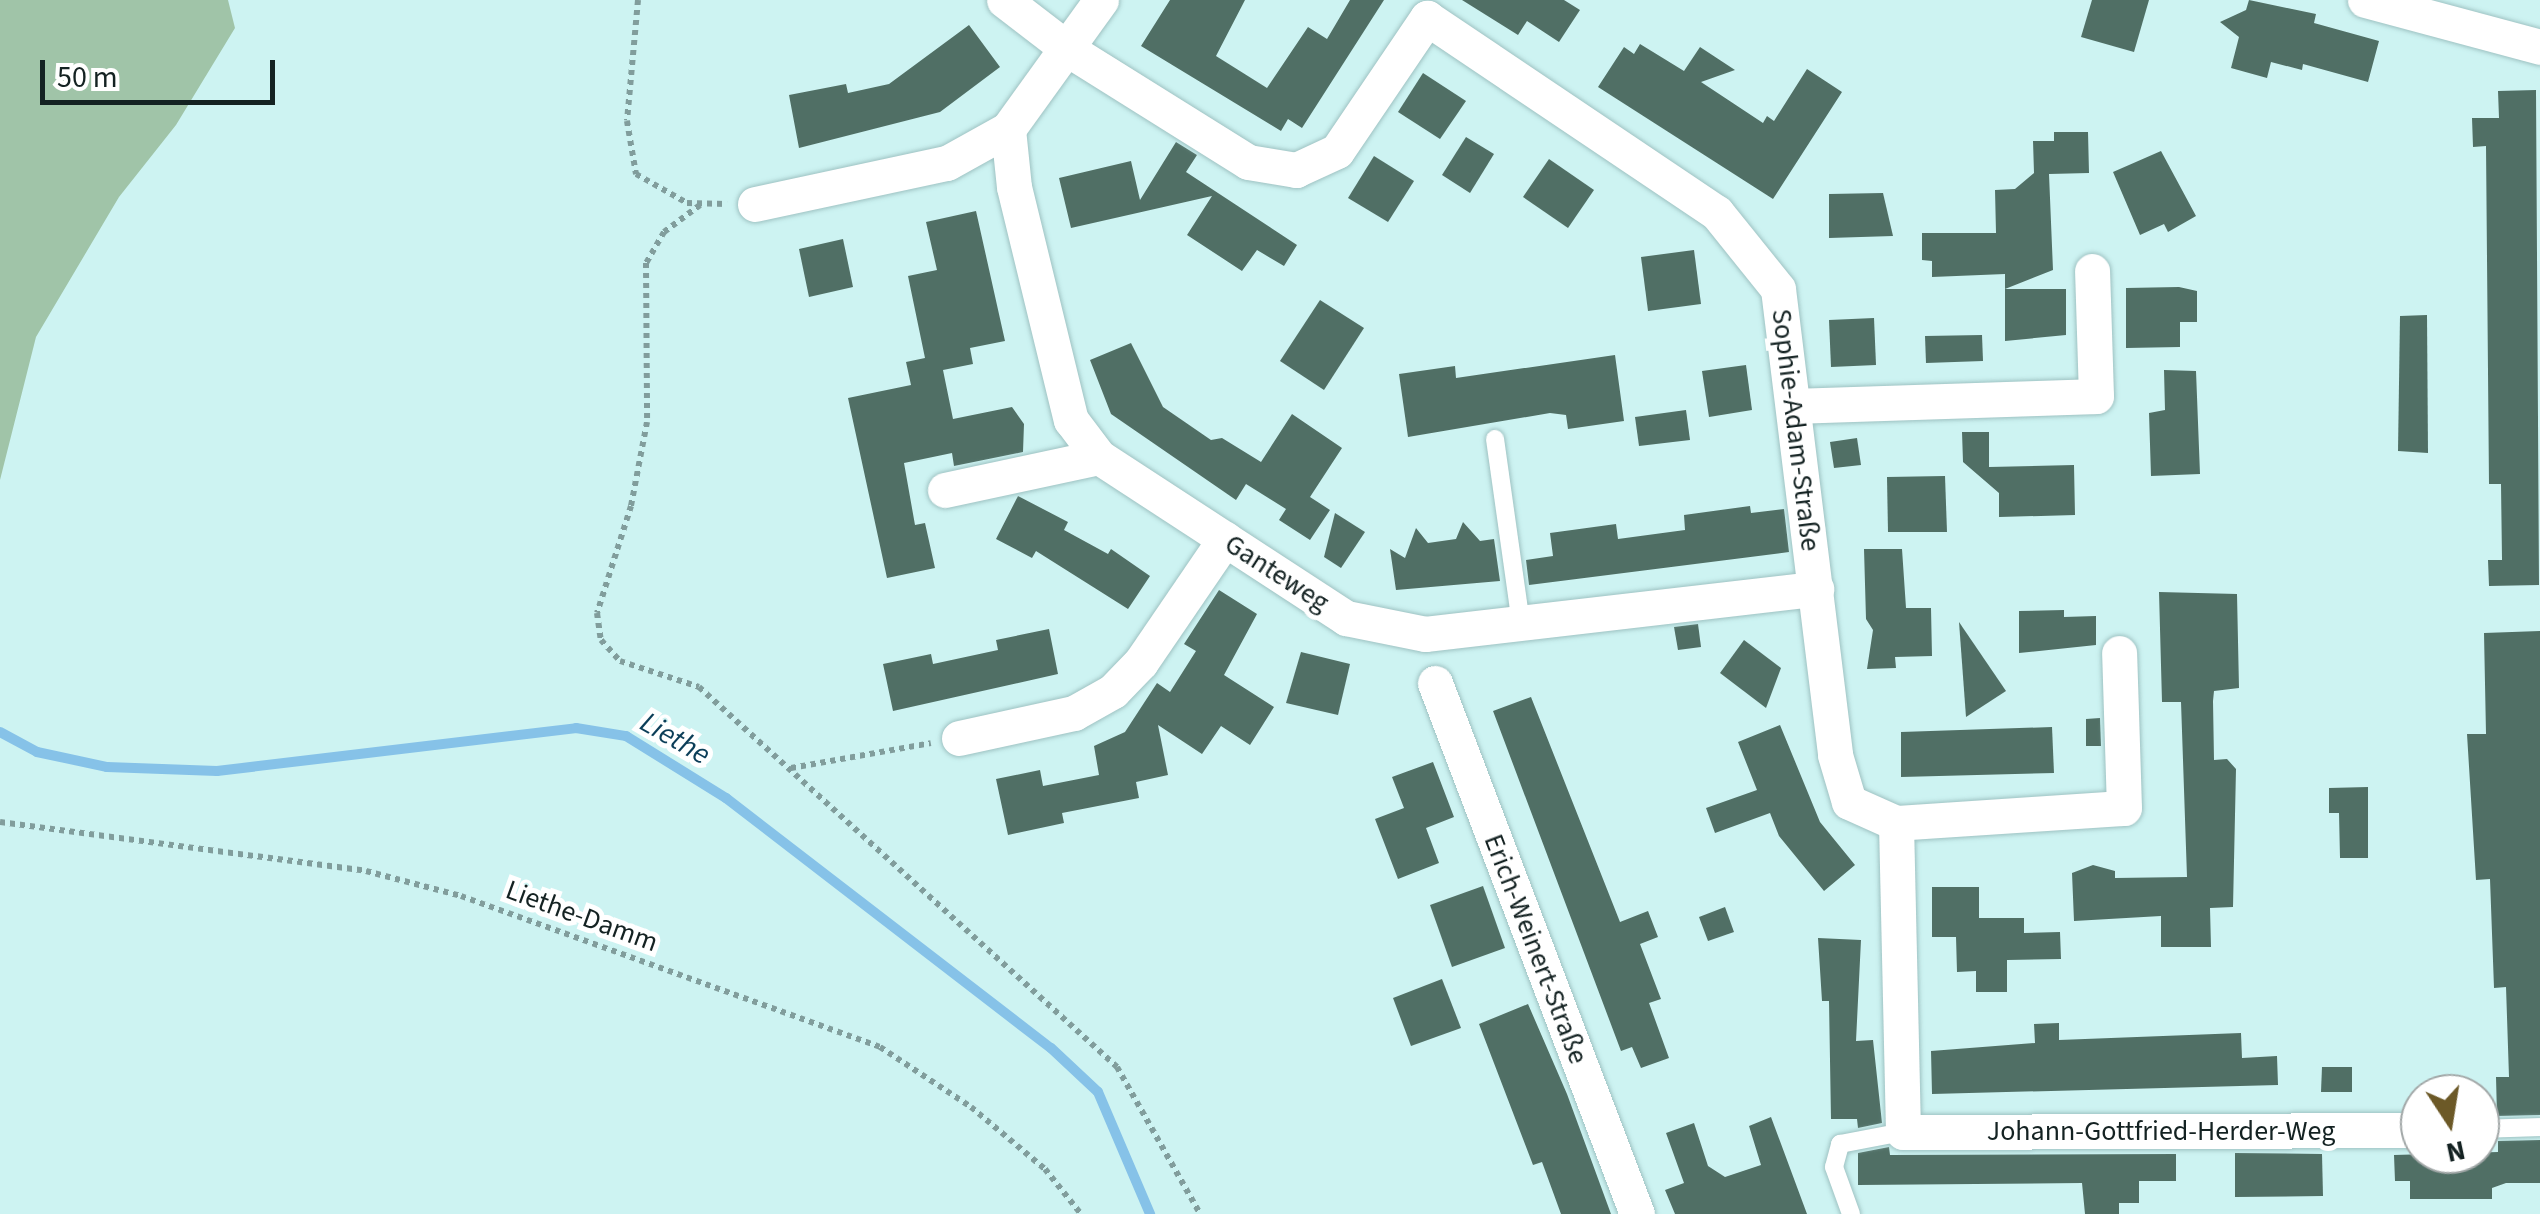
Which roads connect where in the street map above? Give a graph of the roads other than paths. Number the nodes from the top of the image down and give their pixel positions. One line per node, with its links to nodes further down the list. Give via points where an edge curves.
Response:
1 (1004, 0): 6 (street, Sophie-Adam-Straße)
2 (1101, 0): 6 (street)
3 (2365, 0): 5 (street)
4 (1432, 9): 6 (street, Sophie-Adam-Straße, via 1337,151 1296,170 1248,162); 10 (street, Sophie-Adam-Straße, via 1717,214 1778,289)
5 (2540, 47)
6 (1069, 50): 7 (street)
7 (1008, 129): 8 (street, via 947,164); 12 (street, Ganteweg, via 1014,187 1056,380 1071,420)
8 (755, 204)
9 (2092, 271): 10 (street, via 2096,396)
10 (1794, 406): 15 (street, Sophie-Adam-Straße)
11 (1496, 439): 16 (lane)
12 (1099, 457): 13 (street); 14 (street, Ganteweg)
13 (945, 490)
14 (1224, 539): 16 (street, Ganteweg, via 1346,618 1383,630 1425,634); 19 (street, via 1141,662 1113,691 1074,713)
15 (1816, 589): 16 (street, Ganteweg); 20 (street, Sophie-Adam-Straße, via 1835,755 1848,802)
16 (1521, 623)
17 (2118, 653): 20 (street, via 2124,808)
18 (1434, 684): 25 (street, Erich-Weinert-Straße)
19 (959, 738)
20 (1896, 823): 24 (street)
21 (2540, 1127): 22 (lane)
22 (2500, 1128)
23 (2400, 1130): 24 (street, Johann-Gottfried-Herder-Weg)
24 (1902, 1132): 26 (lane, via 1840,1144 1834,1167)
25 (1637, 1214)
26 (1851, 1214)

